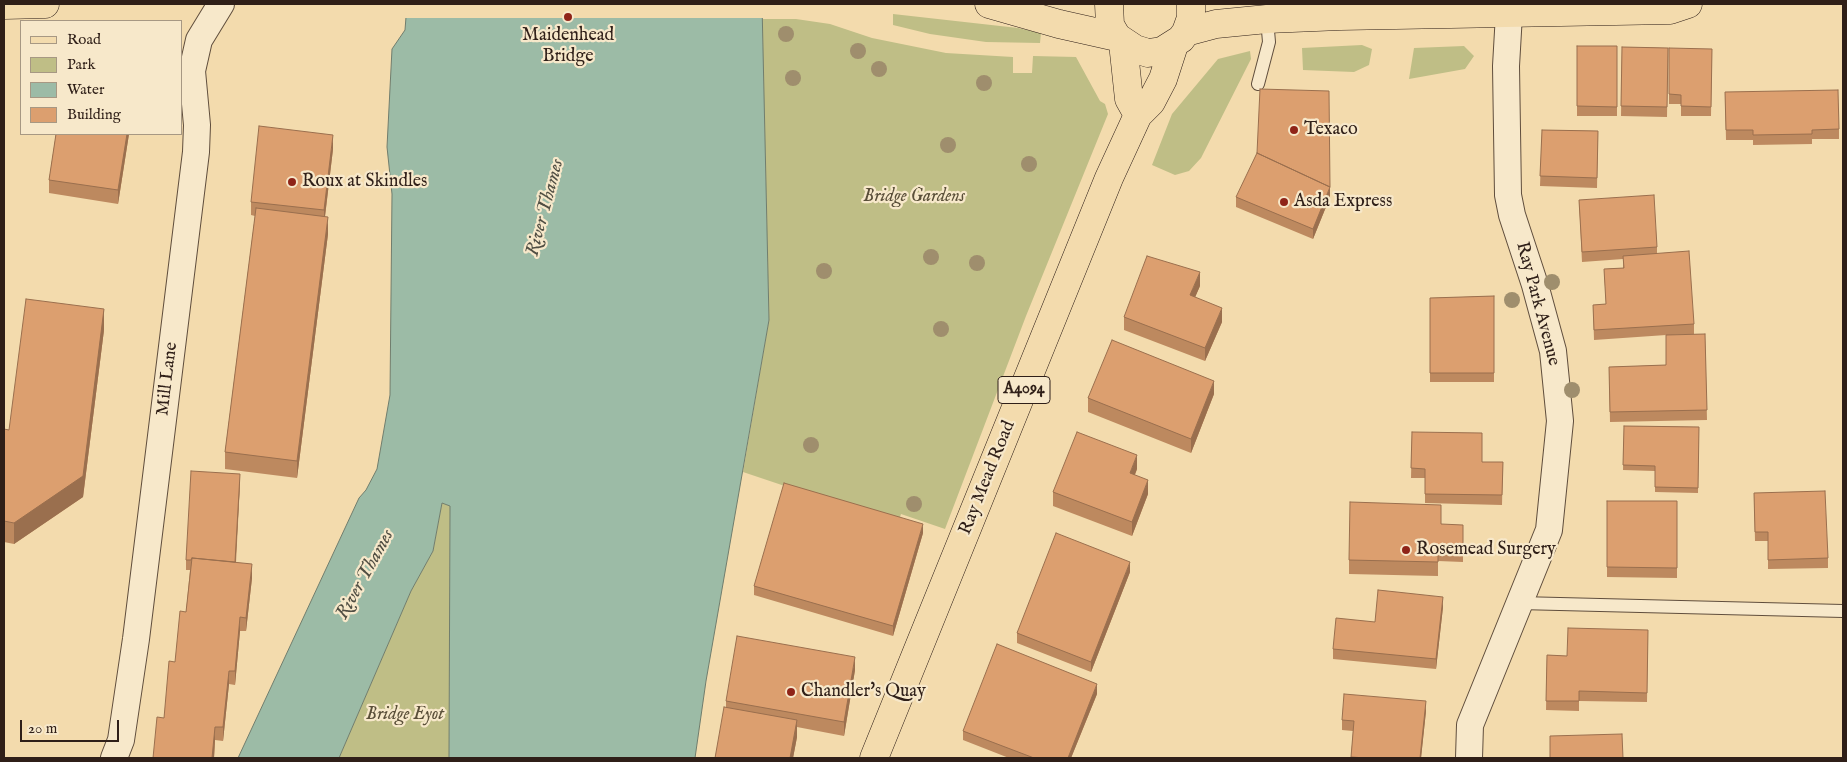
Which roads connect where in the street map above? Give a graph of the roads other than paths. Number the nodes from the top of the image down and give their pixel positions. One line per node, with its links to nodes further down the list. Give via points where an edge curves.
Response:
1 (45, 4): 7 (main road)
2 (221, 4): 16 (street, Mill Lane, via 204,30 192,71 196,152 136,639 121,740)
3 (990, 4): 11 (main road)
4 (1109, 4): 11 (main road, via 1110,25)
5 (1191, 4): 10 (main road, Ray Mead Road, via 1191,18)
6 (1688, 4): 8 (main road, via 1670,10)
7 (4, 5)
8 (1509, 14): 9 (main road); 14 (street, Ray Park Avenue, via 1506,66 1508,195 1553,351 1560,421 1549,530)
9 (1267, 19): 10 (main road, via 1216,24); 12 (lane, via 1269,42)
10 (1180, 38): 11 (main road, via 1162,51 1148,52); 13 (main road, Ray Mead Road / A4094, via 1151,102)
11 (1120, 40): 13 (main road, via 1129,99)
12 (1258, 84)
13 (1138, 115): 17 (main road, Ray Mead Road / A4094, via 1109,178)
14 (1519, 603): 15 (lane); 18 (street, Ray Park Avenue, via 1470,726)
15 (1843, 611)
16 (114, 758)
17 (874, 758)
18 (1469, 758)

